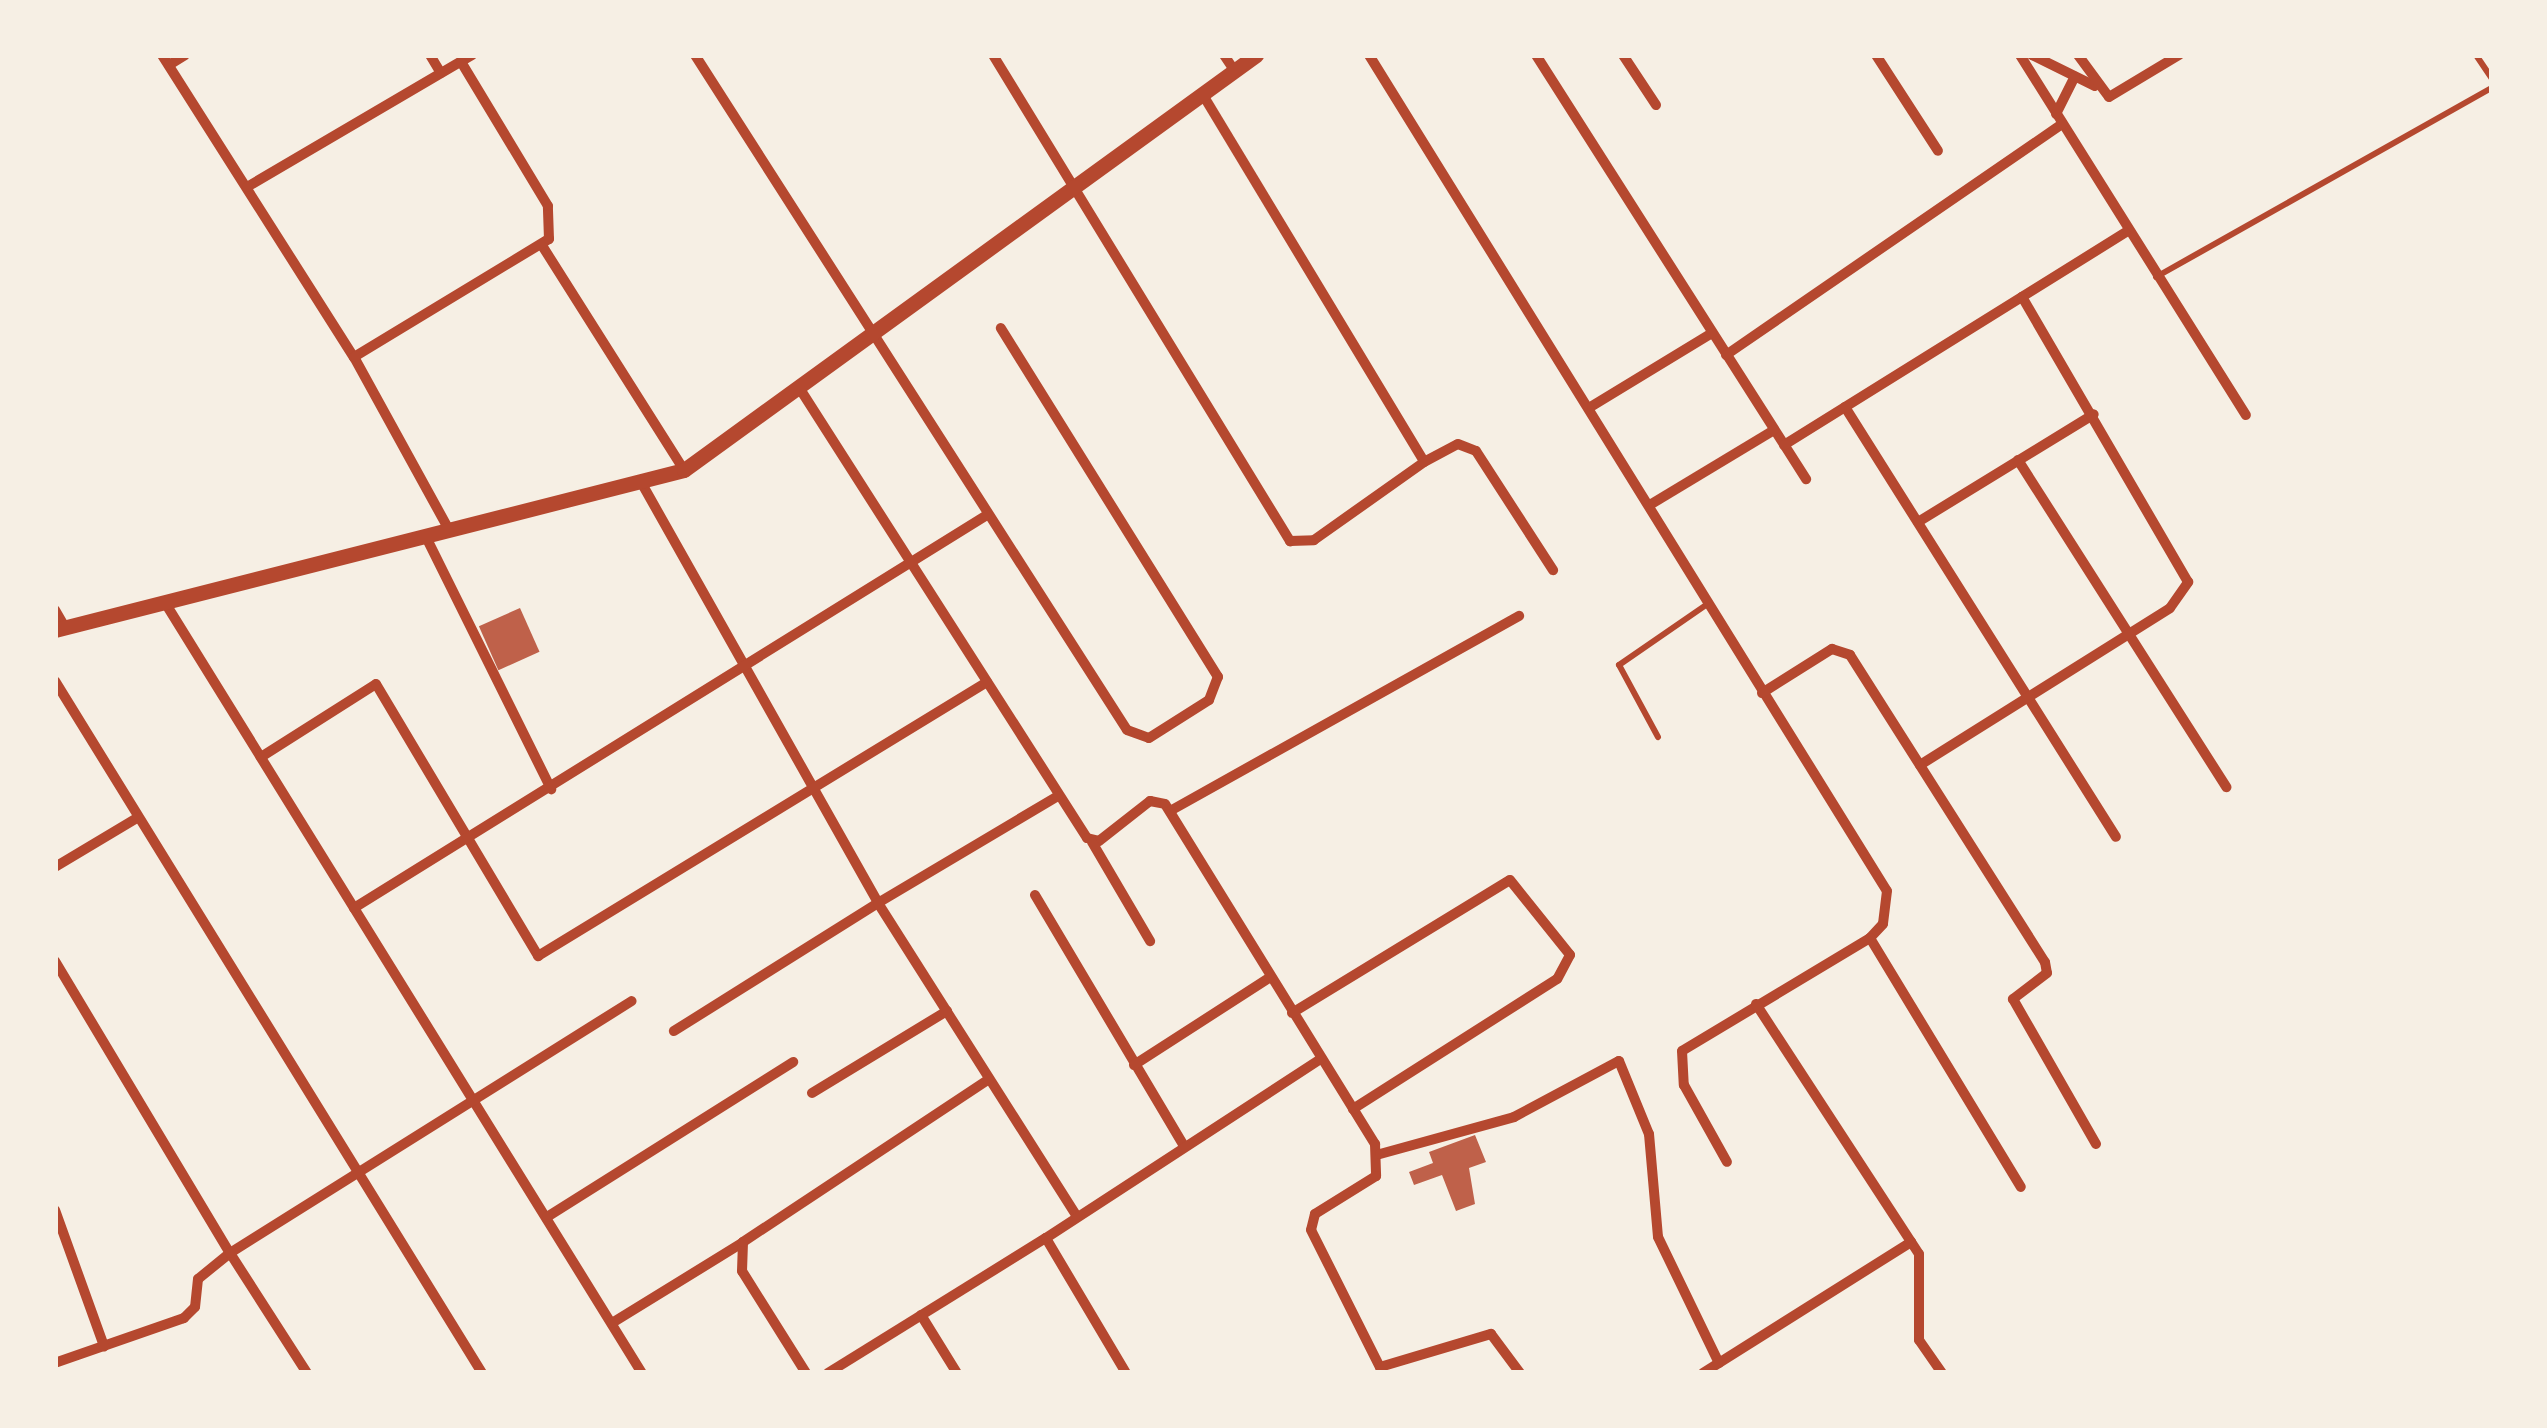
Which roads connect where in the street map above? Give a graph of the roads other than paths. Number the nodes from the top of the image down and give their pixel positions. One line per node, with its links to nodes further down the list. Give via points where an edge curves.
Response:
1 (184, 55): 16 (street)
2 (430, 55): 18 (street)
3 (694, 55): 35 (street)
4 (993, 55): 28 (street)
5 (1224, 55): 17 (street)
6 (1256, 55): 17 (street)
7 (1369, 55): 39 (street)
8 (1536, 55): 34 (street)
9 (1623, 55): 24 (street)
10 (1876, 55): 26 (street)
11 (2078, 55): 21 (street)
12 (2179, 55): 21 (street, via 2116,96)
13 (2476, 55): 20 (lane)
14 (2025, 56): 19 (street); 25 (street)
15 (466, 58): 18 (street); 30 (street, via 548,206)
16 (166, 60): 27 (street)
17 (1234, 70): 23 (street)
18 (441, 73): 27 (street)
19 (2075, 76): 21 (street); 25 (street)
20 (2492, 79)
21 (2096, 86)
22 (2492, 88): 31 (lane)
23 (1202, 95): 28 (street); 46 (street)
24 (1656, 105)
25 (2059, 119): 29 (street); 36 (street)
26 (1938, 151)
27 (247, 187): 37 (street)
28 (1075, 189): 35 (street); 46 (street, via 1290,541 1314,540)
29 (2125, 233): 31 (street); 32 (street)
30 (543, 246): 37 (street); 47 (street)
31 (2155, 278): 42 (street)
32 (2022, 297): 40 (street); 41 (street)
33 (1000, 328): 51 (street, via 1212,664 1217,689 1149,738 1133,736)
34 (1712, 333): 36 (street); 39 (street)
35 (872, 337): 38 (street); 51 (street)
36 (1726, 355): 43 (street)
37 (354, 356): 53 (street)
38 (800, 388): 47 (street); 55 (street)
39 (1592, 406): 50 (street)
40 (1845, 407): 44 (street); 52 (street)
41 (2094, 414): 45 (street); 62 (street, via 2187,571 2180,600)
42 (2246, 414)
43 (1774, 430): 44 (street); 50 (street)
44 (1784, 445): 48 (street)
45 (2018, 460): 52 (street); 62 (street)
46 (1424, 462): 56 (street, via 1458,444 1476,451)
47 (684, 470): 49 (street)
48 (1806, 479)
49 (641, 482): 53 (street); 63 (street)
50 (1653, 502): 58 (street)
51 (987, 514): 55 (street)
52 (1918, 522): 67 (street)
53 (449, 530): 54 (street)
54 (425, 535): 57 (street); 73 (street)
55 (914, 564): 63 (street); 65 (street)
56 (1552, 570)
57 (163, 600): 61 (street); 69 (street)
58 (1710, 602): 66 (street); 68 (lane, via 1619,665)
59 (55, 610): 61 (street)
60 (1519, 616): 75 (street)
61 (60, 628)
62 (2126, 634): 67 (street); 72 (street)
63 (744, 669): 71 (street); 73 (street)
64 (55, 682): 76 (street)
65 (987, 682): 71 (street); 74 (street)
66 (1762, 693): 70 (street, via 1844,648); 84 (street, via 1880,874 1888,909)
67 (2026, 695): 70 (street); 77 (street)
68 (1658, 737)
69 (261, 757): 78 (street, via 376,684); 83 (street)
70 (1920, 766): 100 (street, via 2045,962 2046,973 2013,999)
71 (811, 787): 78 (street, via 538,956); 82 (street)
72 (2226, 787)
73 (551, 789): 78 (street)
74 (1058, 796): 79 (street); 82 (street)
75 (1170, 811): 79 (street, via 1150,801); 87 (street)
76 (137, 818): 80 (street); 104 (street)
77 (2116, 838)
78 (467, 839): 83 (street)
79 (1092, 842): 85 (street)
80 (55, 867)
81 (1035, 895): 95 (street)
82 (878, 903): 90 (street); 92 (street)
83 (354, 908): 98 (street)
84 (1870, 938): 89 (street); 105 (street)
85 (1150, 942)
86 (55, 961): 112 (street)
87 (1269, 978): 91 (street); 95 (street)
88 (632, 1001): 98 (street)
89 (1756, 1004): 103 (street, via 1682,1051 1684,1086); 111 (street)
90 (947, 1011): 96 (street); 97 (street)
91 (1292, 1014): 93 (street); 99 (street, via 1510,880 1570,955 1558,979)
92 (674, 1031)
93 (1321, 1059): 99 (street); 101 (street)
94 (793, 1062): 108 (street)
95 (1134, 1065): 101 (street)
96 (990, 1078): 107 (street); 110 (street)
97 (812, 1093)
98 (474, 1100): 104 (street); 108 (street)
99 (1353, 1110): 102 (street)
100 (2096, 1144)
101 (1184, 1146): 107 (street)
102 (1380, 1154): 116 (street, via 1514,1117 1620,1061 1649,1134 1658,1237); 118 (street, via 1376,1176 1316,1214 1311,1230)
103 (1727, 1162)
104 (356, 1170): 112 (street); 121 (street)
105 (2021, 1187)
106 (55, 1210): 115 (street)
107 (1076, 1215): 109 (street)
108 (547, 1217): 114 (street)
109 (1046, 1238): 113 (street); 126 (street)
110 (743, 1242): 114 (street); 123 (street, via 742,1271)
111 (1911, 1242): 116 (street); 119 (street, via 1924,1268 1918,1340)
112 (230, 1253): 115 (street, via 198,1280 192,1313); 120 (street)
113 (921, 1315): 124 (street); 125 (street)
114 (612, 1323): 122 (street)
115 (104, 1346): 117 (street)
116 (1720, 1362): 128 (street)
117 (55, 1363)
118 (1382, 1370): 127 (street, via 1491,1334)
119 (1939, 1370): 129 (street)
120 (308, 1373)
121 (482, 1373)
122 (642, 1373)
123 (806, 1373)
124 (828, 1373)
125 (956, 1373)
126 (1126, 1373)
127 (1520, 1373)
128 (1703, 1373)
129 (1926, 1373)

